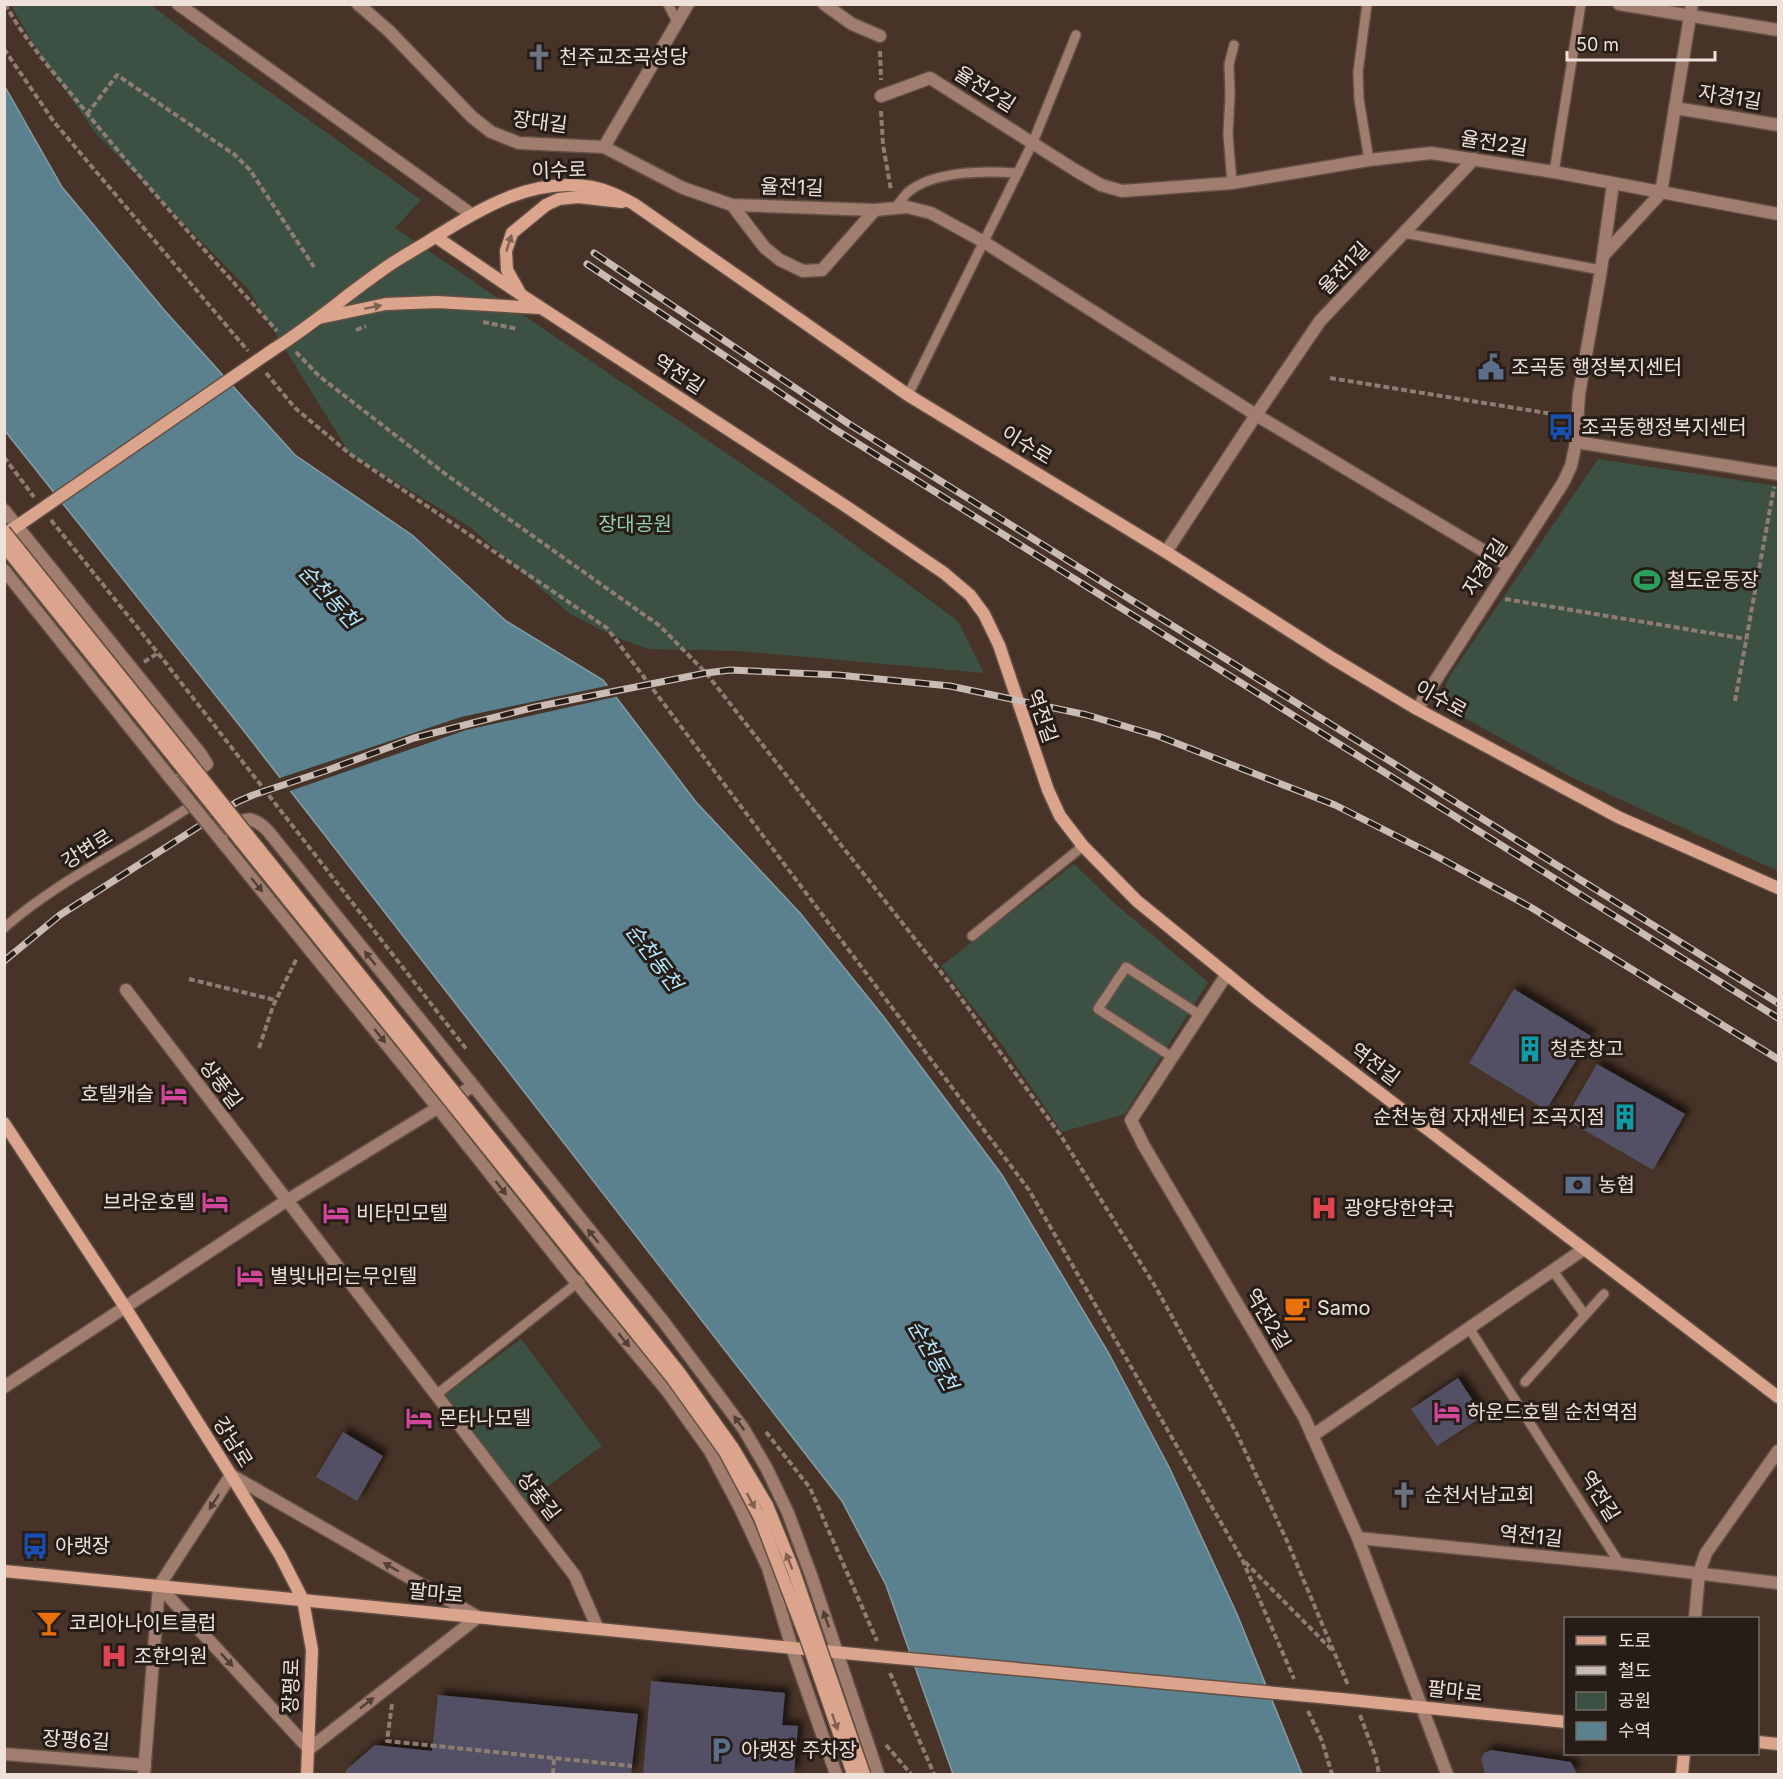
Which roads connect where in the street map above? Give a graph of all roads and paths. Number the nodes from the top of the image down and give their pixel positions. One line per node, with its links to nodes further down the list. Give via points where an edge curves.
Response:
1 (5, 4): 19 (path, via 26,38)
2 (178, 4): 34 (street)
3 (669, 4): 11 (lane)
4 (688, 4): 11 (street)
5 (824, 4): 14 (street, via 852,24)
6 (1367, 4): 24 (lane, via 1358,72)
7 (1581, 4): 26 (lane)
8 (1619, 4): 10 (street)
9 (364, 6): 22 (street, 장대길, via 491,132 519,143)
10 (1691, 10): 12 (street); 18 (street, 자경1길)
11 (677, 22): 22 (street)
12 (1779, 30)
13 (1076, 34): 21 (lane, 율전2길)
14 (880, 36): 17 (path)
15 (1234, 45): 27 (lane, via 1229,64)
16 (4, 49): 50 (path, via 54,122)
17 (881, 96): 21 (street, 율전2길, via 930,78); 32 (path, via 883,145)
18 (1675, 108): 20 (street, 자경1길); 29 (street, 자경1길)
19 (87, 114): 40 (path, via 117,75 236,156 250,170); 49 (path)
20 (1779, 125)
21 (1033, 142): 25 (lane); 27 (street, 율전2길, via 1101,185 1122,191)
22 (604, 147): 31 (street, 율전1길, via 683,188)
23 (1474, 159): 24 (street, 율전2길, via 1431,153); 26 (street, 율전2길); 36 (street, 율전1길)
24 (1369, 160): 27 (street, 율전2길)
25 (1018, 172): 32 (lane, via 975,172 932,180 908,193); 38 (lane)
26 (1554, 172): 28 (street, 율전2길)
27 (1232, 183)
28 (1612, 184): 29 (street); 39 (street, 자경1길)
29 (1661, 193): 35 (street); 39 (street)
30 (634, 204): 34 (main road, 이수로, via 591,187 558,186 520,192); 42 (main road, one-way to 30, via 507,270 506,251 512,233 520,226 559,199 578,196); 53 (main road, 이수로)
31 (732, 205): 33 (street, 율전1길); 33 (street, via 765,248 803,271 822,270)
32 (895, 208): 33 (street, 율전1길); 38 (street, 율전1길, via 931,213)
33 (875, 210)
34 (471, 214): 37 (main road, 이수로)
35 (1779, 214)
36 (1404, 233): 41 (lane); 54 (street, 율전1길, via 1320,321)
37 (436, 237): 42 (main road, 역전길); 44 (main road, 이수로, via 383,269)
38 (984, 242): 53 (lane); 54 (street, 율전1길)
39 (1603, 256): 41 (street, 자경1길)
40 (315, 267)
41 (1601, 270): 55 (street, 자경1길)
42 (523, 296): 43 (main road, 역전길)
43 (542, 309): 44 (main road, one-way to 43, via 386,304 437,302); 72 (main road, 역전길, via 844,505 970,595 999,645 1048,790 1060,816)
44 (315, 319): 49 (main road, 이수로)
45 (479, 321): 47 (path)
46 (372, 323): 48 (path)
47 (518, 329)
48 (356, 330)
49 (286, 342): 59 (main road, 이수로, bridge); 116 (path, via 319,376 448,476 660,626 706,674 955,990 1060,1137 1155,1286 1222,1405)
50 (251, 355)
51 (259, 364): 104 (path, via 295,408 350,454 607,628 1029,1190)
52 (1330, 378): 55 (path)
53 (908, 395): 62 (main road, 이수로)
54 (1256, 415): 62 (street); 63 (street, 율전1길)
55 (1577, 418): 56 (street, 자경1길)
56 (1576, 442): 57 (street); 63 (street, 자경1길, via 1563,483)
57 (1777, 474): 66 (path)
58 (4, 510): 59 (street)
59 (17, 526): 60 (main road); 69 (street, via 207,764 182,781)
60 (4, 533): 135 (main road, one-way to 60, bridge, via 780,1537 767,1505 733,1448 679,1372)
61 (4, 546): 134 (main road, one-way to 134, bridge, via 672,1378 725,1452 760,1518)
62 (1166, 552): 68 (main road, 이수로)
63 (1509, 566): 65 (street, 자경1길)
64 (4, 570): 69 (street)
65 (1490, 596): 66 (path); 68 (street, 자경1길)
66 (1746, 639): 67 (path)
67 (1735, 701)
68 (1417, 709): 73 (main road, 이수로, via 1618,817)
69 (172, 780): 70 (street, bridge)
70 (192, 805): 71 (street, bridge); 74 (lane, 강변로, via 70,881)
71 (220, 839): 76 (street, one-way to 76); 84 (street, one-way to 71, via 257,820 246,819 224,829)
72 (1083, 846): 75 (lane); 77 (main road, 역전길, via 1137,901)
73 (1779, 888)
74 (4, 928)
75 (972, 936)
76 (306, 946): 80 (path); 85 (street, one-way to 85)
77 (1227, 974): 81 (street, 역전2길); 88 (main road, 역전길)
78 (189, 979): 80 (path)
79 (126, 990): 87 (street, 상풍길)
80 (275, 1000): 82 (path)
81 (1200, 1015): 83 (street, 역전2길); 83 (lane, via 1126,967 1109,992 1098,1009)
82 (259, 1048)
83 (1172, 1057): 100 (street, 역전2길, via 1131,1120)
84 (472, 1086): 85 (street); 89 (street, one-way to 84)
85 (438, 1108): 87 (street); 91 (street, one-way to 91)
86 (4, 1123): 93 (main road, 강남로)
87 (286, 1201): 93 (street); 98 (street, 상풍길)
88 (1584, 1249): 90 (street); 99 (main road, 역전길)
89 (615, 1262): 91 (lane); 115 (street, one-way to 89, via 788,1514 767,1469 743,1428)
90 (1553, 1271): 94 (lane); 95 (street)
91 (576, 1282): 98 (lane); 114 (street, one-way to 114, via 668,1392 710,1451 768,1568)
92 (1604, 1294): 94 (lane)
93 (125, 1307): 97 (street); 102 (main road, 강남로)
94 (1586, 1315): 96 (lane)
95 (1469, 1328): 100 (street); 105 (lane, 역전길)
96 (1525, 1382)
97 (4, 1387)
98 (436, 1395): 113 (street, 상풍길, via 575,1576)
99 (1779, 1397)
100 (1312, 1436): 103 (street, 역전2길)
101 (1779, 1451): 107 (street, via 1706,1553)
102 (231, 1475): 109 (street, one-way to 109); 110 (main road, 강남로); 111 (street, one-way to 102)
103 (1358, 1538): 105 (street, 역전1길); 120 (street, 역전2길)
104 (1242, 1559): 116 (path); 117 (path)
105 (1620, 1564): 107 (street, 역전1길)
106 (4, 1571): 109 (main road, 팔마로)
107 (1699, 1573): 108 (street, 역전1길); 112 (street)
108 (1779, 1583)
109 (159, 1586): 110 (main road, 팔마로); 125 (street, one-way to 125); 130 (street)
110 (303, 1600): 111 (main road, 팔마로); 125 (main road, 장평로, via 312,1650)
111 (478, 1617): 113 (main road, 팔마로); 125 (street, one-way to 111)
112 (1695, 1617)
113 (598, 1629): 114 (main road, 팔마로)
114 (792, 1648): 115 (main road, 팔마로); 133 (street)
115 (838, 1652): 118 (main road, 팔마로, bridge); 136 (street)
116 (1335, 1653): 118 (path)
117 (1298, 1688)
118 (1355, 1700): 120 (main road, 팔마로); 138 (path)
119 (392, 1704): 128 (path, via 387,1741)
120 (1422, 1707): 122 (main road, 팔마로); 139 (street, 역전2길)
121 (1308, 1709): 137 (path)
122 (1564, 1722)
123 (1759, 1742): 124 (main road)
124 (1779, 1744)
125 (309, 1749): 131 (main road, 장평로)
126 (4, 1754): 130 (street, 장평6길)
127 (1684, 1755): 140 (main road)
128 (554, 1758): 129 (path); 132 (path)
129 (632, 1766)
130 (145, 1770)
131 (307, 1774)
132 (553, 1774)
133 (836, 1774)
134 (853, 1774)
135 (864, 1774)
136 (878, 1774)
137 (1332, 1774)
138 (1380, 1774)
139 (1447, 1774)
140 (1682, 1774)

